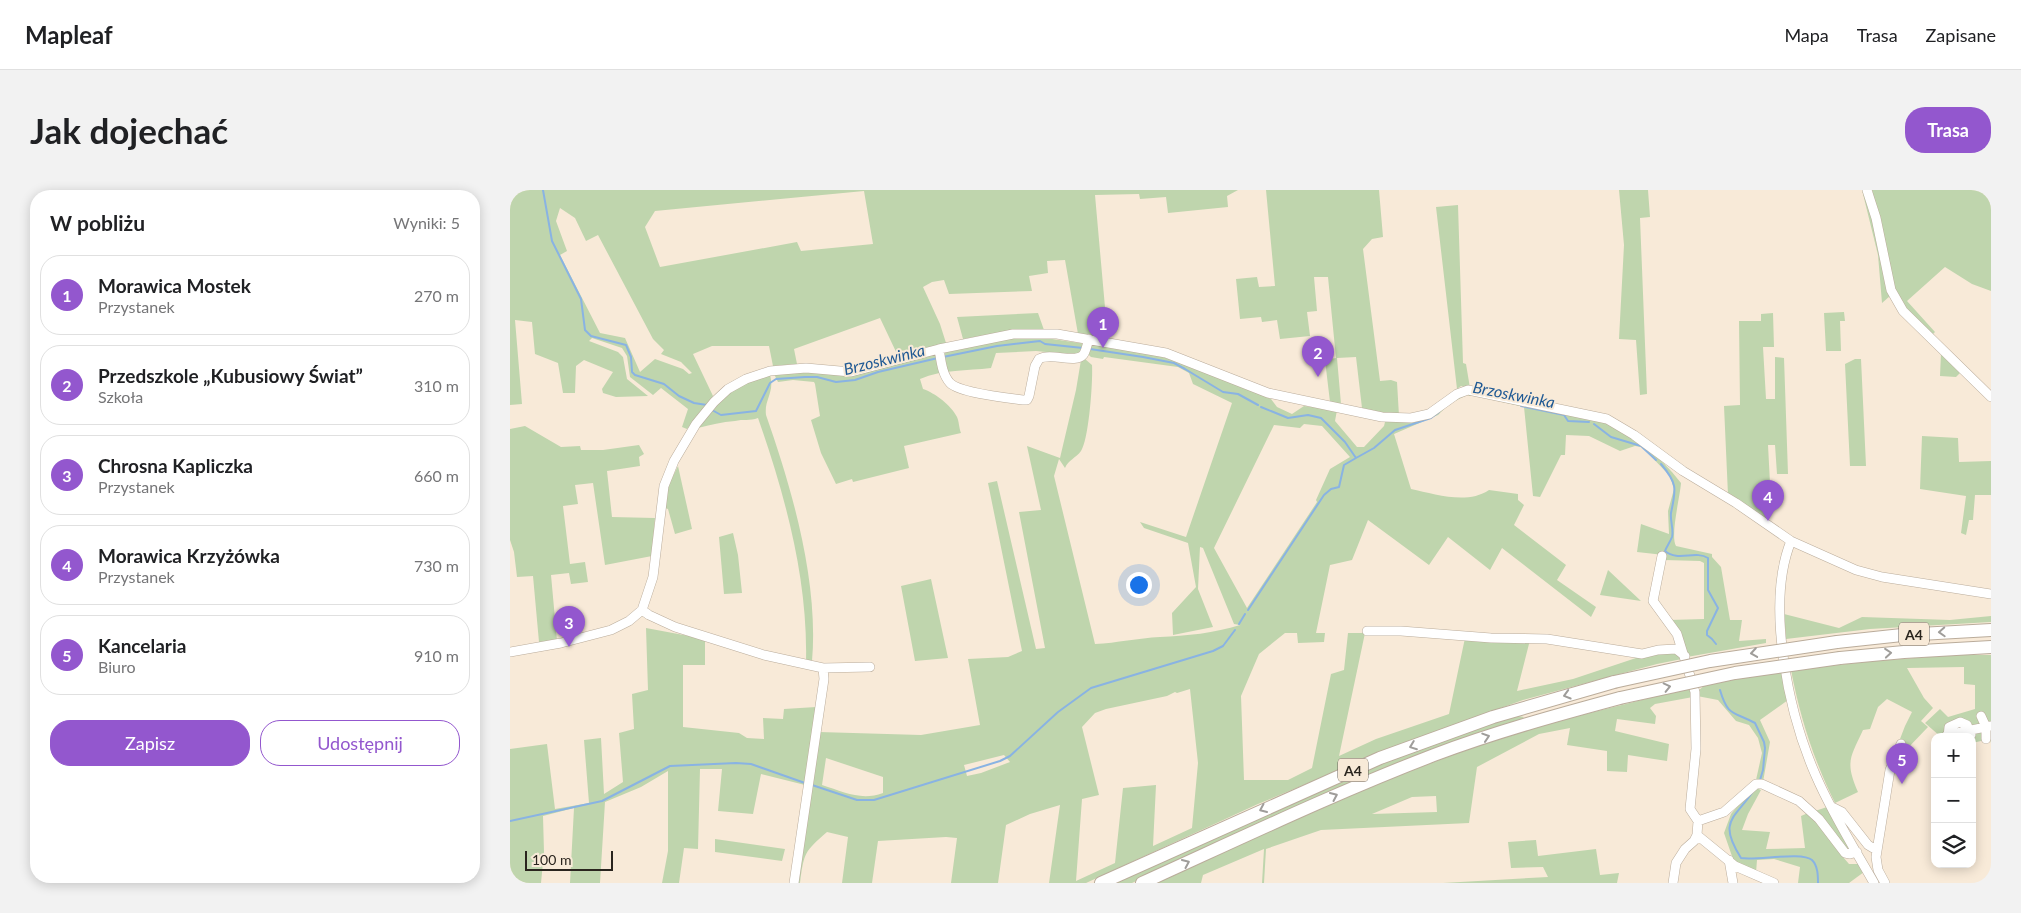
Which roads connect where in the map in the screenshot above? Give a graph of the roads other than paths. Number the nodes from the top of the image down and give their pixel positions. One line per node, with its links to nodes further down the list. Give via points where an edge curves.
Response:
1 (1867, 190): 4 (street, via 1891,290 1903,311)
2 (1087, 346): 3 (street, via 1057,334 1013,334); 3 (street, via 1080,357 1039,359 1027,400 956,387 943,371); 5 (street, via 1166,353 1268,393 1382,417 1411,418 1428,414 1468,390 1607,419)
3 (940, 355): 8 (street, via 851,372 806,368 770,371 728,389 704,413 668,474 653,577)
4 (1991, 397)
5 (1791, 541): 7 (street, via 1856,570 1882,577); 22 (street, via 1783,563 1780,604 1787,676 1802,741)
6 (1662, 556): 13 (street, via 1653,602 1677,634)
7 (1991, 594)
8 (642, 610): 12 (street, via 611,630); 15 (street, via 675,627 764,655)
9 (1991, 630): 29 (highway, A4, one-way to 29, bridge, via 1837,642 1710,661 1614,682 1493,717 1380,758)
10 (1367, 631): 13 (street, via 1547,639 1642,654 1676,649)
11 (1991, 647): 30 (highway, A4, one-way to 11, bridge, via 1340,793 1532,722 1620,698 1735,673 1840,658)
12 (510, 652)
13 (1685, 656): 23 (street, via 1695,692 1696,749 1690,810)
14 (870, 667): 15 (street)
15 (823, 668): 28 (street)
16 (1956, 722): 18 (street, via 1964,723); 19 (street, via 1949,727); 20 (street)
17 (1987, 727): 18 (street)
18 (1970, 732)
19 (1948, 733)
20 (1959, 733)
21 (1901, 744): 25 (street, via 1890,770)
22 (1832, 807): 25 (street, via 1842,812 1868,845); 26 (street)
23 (1698, 821): 24 (street); 26 (street, via 1724,812 1752,786 1762,784 1798,801 1819,819 1845,853)
24 (1697, 835): 27 (street); 31 (street, via 1676,863)
25 (1877, 846): 35 (street, via 1878,870)
26 (1857, 852): 34 (street)
27 (1729, 860): 32 (street); 33 (street)
28 (794, 883)
29 (1101, 883)
30 (1142, 883)
31 (1672, 883)
32 (1733, 883)
33 (1774, 883)
34 (1874, 883)
35 (1885, 883)

